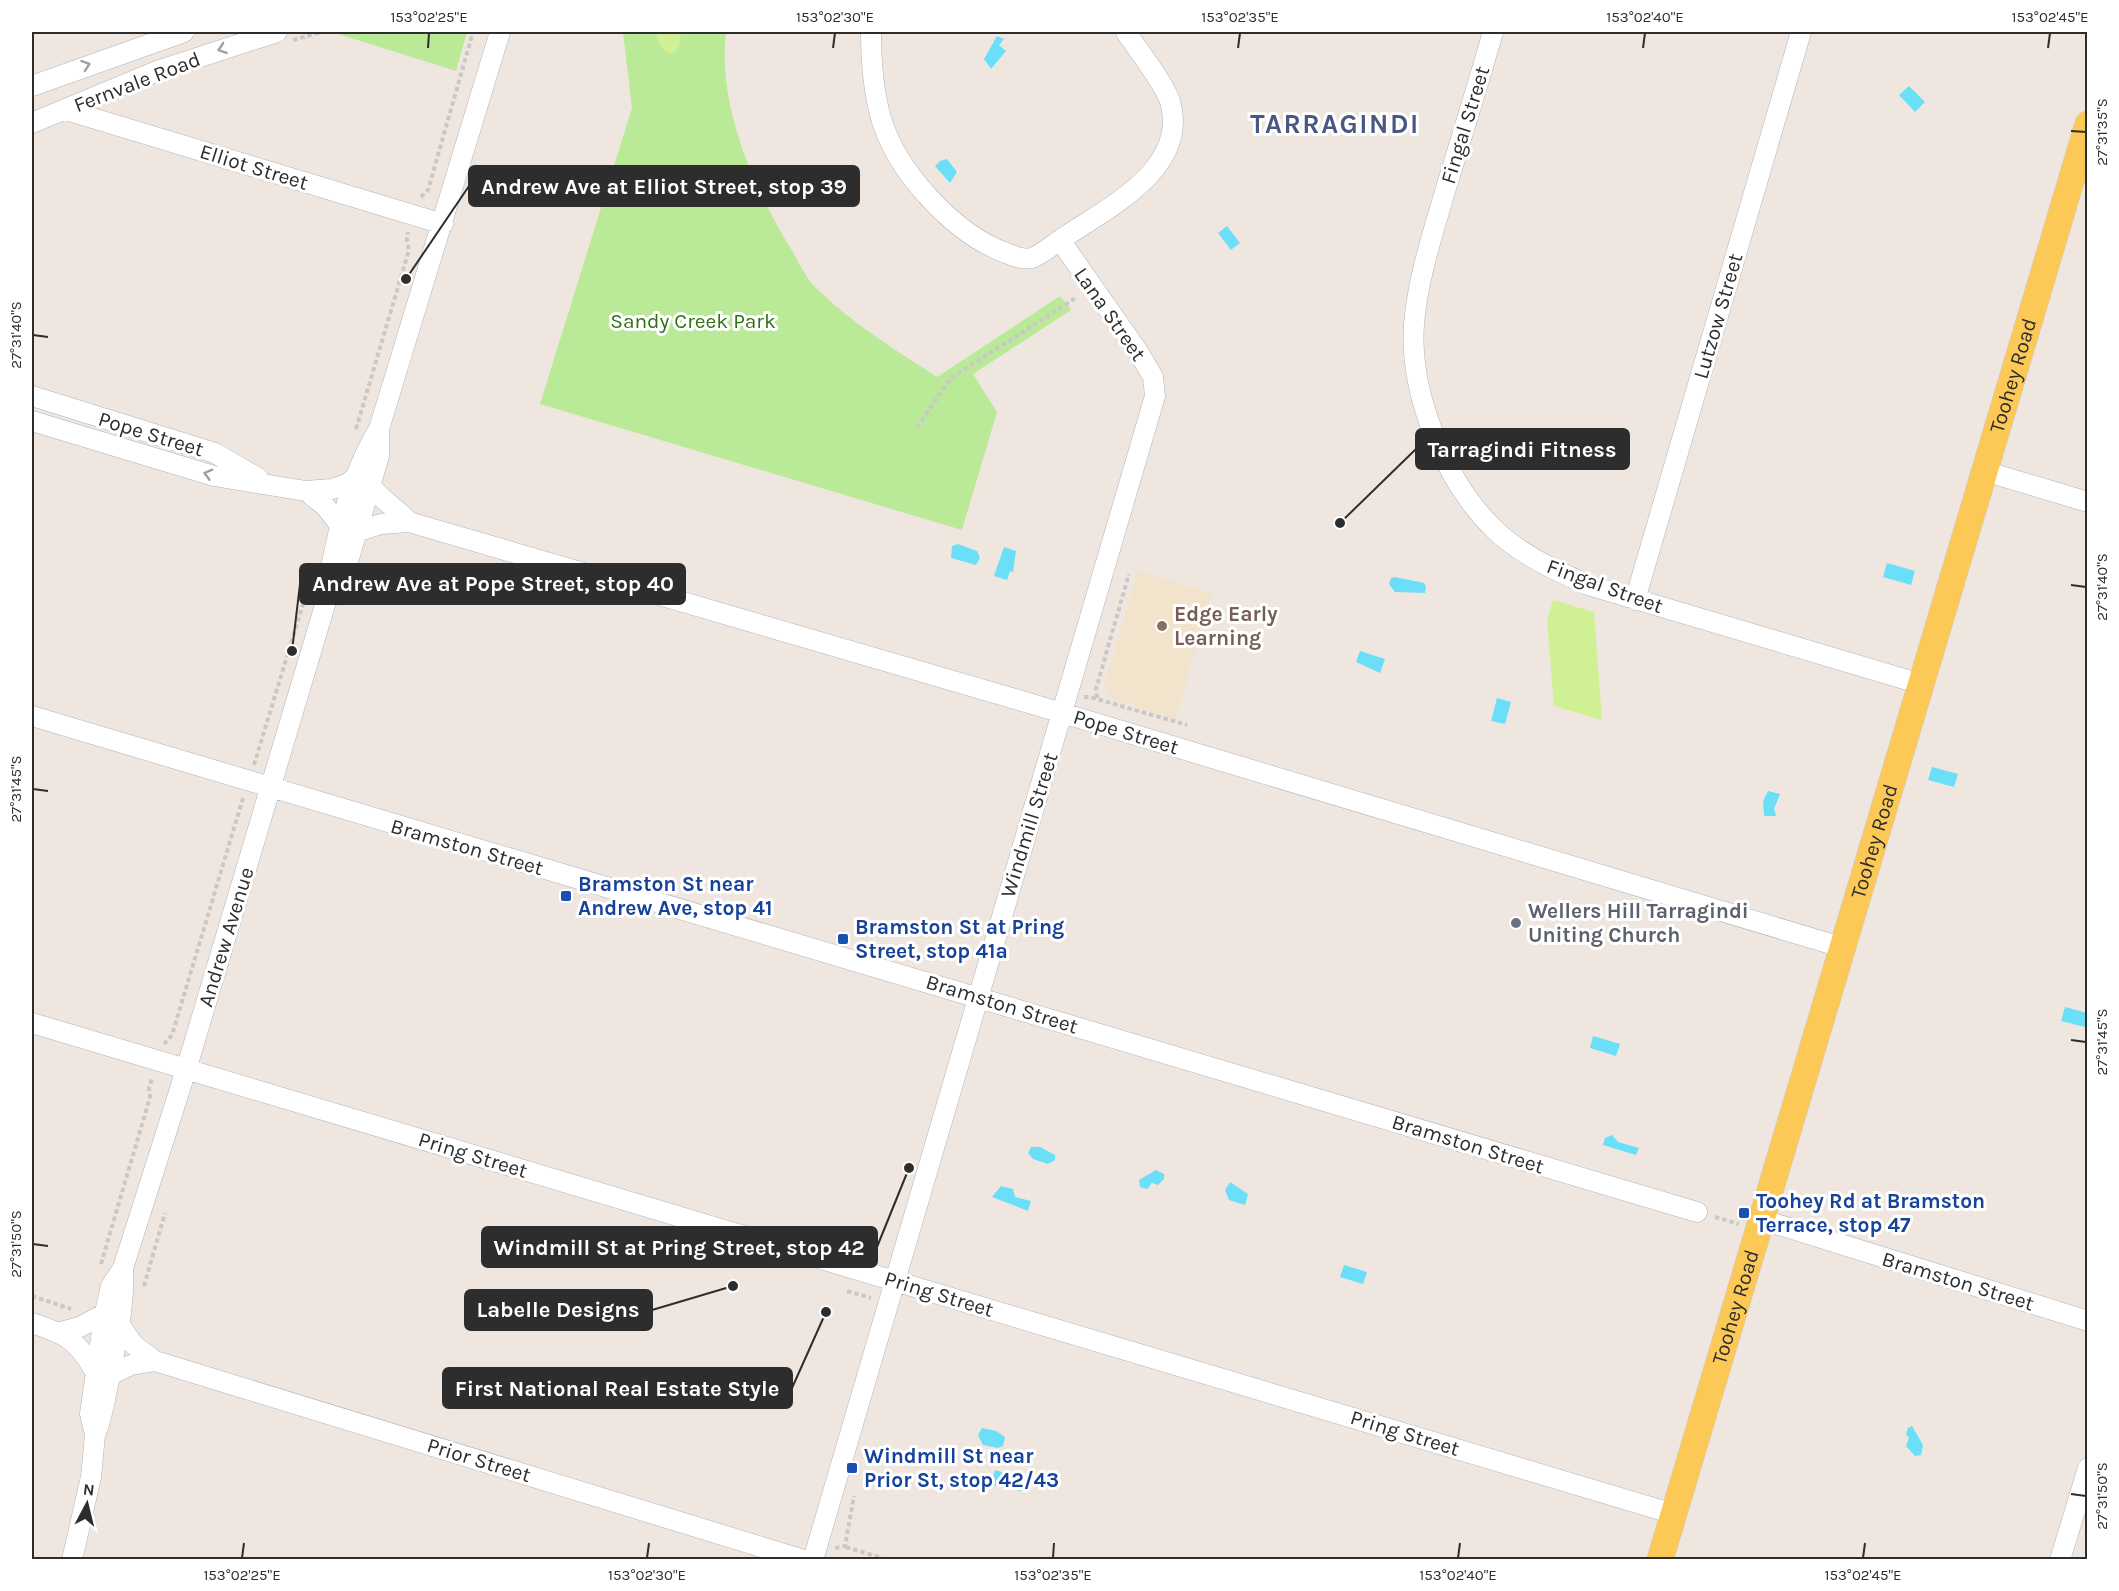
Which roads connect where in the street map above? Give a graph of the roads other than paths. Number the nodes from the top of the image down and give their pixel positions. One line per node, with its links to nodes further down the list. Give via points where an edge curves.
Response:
1 (184, 32): 8 (street, Fernvale Road, one-way to 1)
2 (277, 32): 9 (street, Fernvale Road, one-way to 9, via 157,71)
3 (500, 32): 12 (street, Andrew Avenue)
4 (871, 32): 13 (street, via 871,63 881,119 899,159 934,203 974,238 1015,257 1031,258)
5 (1126, 32): 13 (street, via 1169,100 1173,128 1161,162 1143,183)
6 (1493, 32): 23 (street, Fingal Street, via 1423,267 1414,326 1418,384 1435,439 1463,492 1495,530 1539,562 1588,585)
7 (1801, 32): 23 (street, Lutzow Street)
8 (32, 86)
9 (66, 110): 10 (street, Fernvale Road); 12 (street, Elliot Street)
10 (32, 123)
11 (2088, 124): 16 (main road, Toohey Road)
12 (442, 224): 17 (street, Andrew Avenue, via 379,429 379,456)
13 (1060, 240): 25 (street, Lana Street, via 1139,353 1153,377 1155,396)
14 (32, 396): 18 (street, Pope Street, via 214,453)
15 (32, 421): 18 (street, Pope Street, one-way to 15, via 214,476)
16 (1984, 471): 20 (street); 24 (main road, Toohey Road)
17 (363, 481): 19 (street, Pope Street, via 332,489); 21 (street, Pope Street); 22 (street, Andrew Avenue)
18 (266, 482): 19 (street, Pope Street)
19 (306, 490): 22 (street)
20 (2088, 502)
21 (409, 522): 22 (street, Pope Street); 25 (street, Pope Street)
22 (349, 530): 27 (street, Andrew Avenue, via 344,575 326,605)
23 (1635, 600): 24 (street, Fingal Street)
24 (1921, 684): 28 (main road, Toohey Road)
25 (1062, 713): 28 (street, Pope Street); 29 (street, Windmill Street)
26 (32, 716): 27 (street, Bramston Street)
27 (271, 789): 29 (street, Bramston Street); 31 (street, Andrew Avenue)
28 (1841, 948): 33 (main road, Toohey Road)
29 (978, 997): 32 (street, Bramston Street); 34 (street, Windmill Street)
30 (32, 1023): 31 (street, Pring Street)
31 (186, 1070): 34 (street, Pring Street); 35 (street, Andrew Avenue, via 123,1268 111,1287)
32 (1697, 1212)
33 (1760, 1219): 36 (street, Bramston Street); 42 (main road, Toohey Road)
34 (894, 1280): 42 (street, Pring Street); 45 (street, Windmill Street)
35 (112, 1319): 38 (street); 39 (street, Prior Street, via 134,1345); 40 (street, Andrew Avenue)
36 (2088, 1321)
37 (32, 1323): 38 (street)
38 (61, 1332): 40 (street)
39 (155, 1361): 40 (street, Prior Street); 44 (street, Prior Street)
40 (102, 1372): 43 (street, Andrew Avenue, via 90,1414 94,1435 91,1477)
41 (2088, 1468): 47 (street)
42 (1674, 1514): 46 (main road, Toohey Road)
43 (72, 1560)
44 (804, 1560)
45 (813, 1560)
46 (1660, 1560)
47 (2060, 1560)

